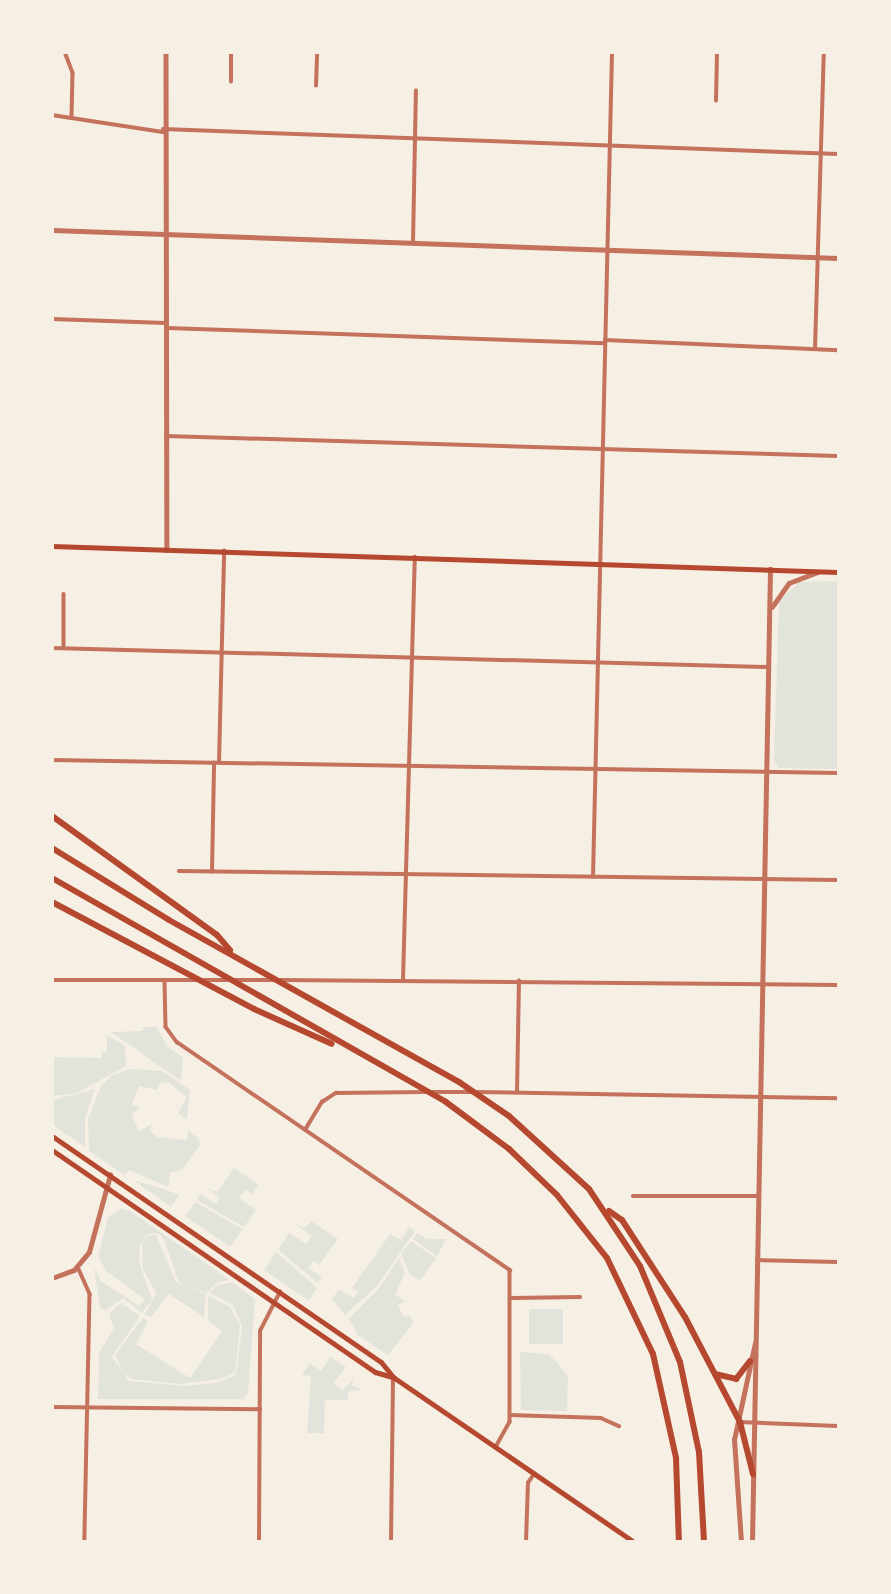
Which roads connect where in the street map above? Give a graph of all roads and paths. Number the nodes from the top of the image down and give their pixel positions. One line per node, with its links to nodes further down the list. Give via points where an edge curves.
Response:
1 (65, 52): 9 (street)
2 (73, 52): 9 (street)
3 (166, 52): 16 (street)
4 (231, 52): 10 (street)
5 (317, 52): 11 (street)
6 (612, 52): 18 (street)
7 (717, 52): 13 (street)
8 (824, 52): 19 (street)
9 (70, 61): 15 (street)
10 (230, 82)
11 (316, 86)
12 (416, 91): 17 (street)
13 (716, 101)
14 (52, 115): 15 (street)
15 (72, 117): 16 (street)
16 (163, 130): 17 (street); 22 (street)
17 (415, 138): 18 (street); 23 (street)
18 (610, 146): 19 (street); 24 (street)
19 (821, 153): 20 (street); 25 (street)
20 (838, 154)
21 (52, 230): 22 (street)
22 (165, 235): 23 (street); 28 (street)
23 (413, 243): 24 (street)
24 (607, 250): 25 (street); 29 (street)
25 (818, 258): 26 (street); 30 (street)
26 (838, 258)
27 (52, 319): 28 (street)
28 (165, 325): 29 (street); 32 (street)
29 (605, 342): 30 (street); 33 (street)
30 (815, 349): 31 (street)
31 (838, 350)
32 (166, 436): 33 (street); 36 (street)
33 (602, 448): 34 (street); 39 (street)
34 (838, 456)
35 (52, 546): 36 (main road)
36 (167, 550): 37 (main road)
37 (223, 551): 38 (main road); 47 (street)
38 (415, 557): 39 (main road); 48 (street)
39 (599, 563): 40 (main road); 49 (street)
40 (771, 569): 41 (main road); 44 (street)
41 (825, 571): 42 (main road); 44 (street, via 789,583 776,597)
42 (838, 571)
43 (64, 594): 46 (street)
44 (770, 614): 50 (street)
45 (52, 648): 46 (street)
46 (64, 648): 47 (street)
47 (221, 652): 48 (street); 52 (street)
48 (412, 658): 49 (street); 53 (street)
49 (596, 663): 50 (street); 54 (street)
50 (769, 667): 55 (street)
51 (52, 760): 52 (street)
52 (217, 763): 53 (street); 60 (street)
53 (408, 766): 54 (street); 61 (street)
54 (594, 770): 55 (street); 62 (street)
55 (767, 772): 56 (street); 64 (street)
56 (838, 773)
57 (52, 816): 67 (highway, via 217,935)
58 (52, 848): 67 (highway)
59 (179, 871): 60 (street)
60 (212, 872): 61 (street)
61 (405, 874): 62 (street); 70 (street)
62 (593, 877): 64 (street)
63 (52, 878): 74 (highway)
64 (765, 879): 65 (street); 72 (street)
65 (838, 880)
66 (52, 902): 74 (highway, via 254,1009)
67 (233, 955): 85 (highway, via 460,1082 535,1138)
68 (52, 979): 69 (street)
69 (164, 980): 70 (street); 78 (street, via 165,1021 171,1036)
70 (403, 980): 71 (street)
71 (519, 981): 72 (street); 75 (street)
72 (763, 984): 73 (street); 76 (street)
73 (838, 985)
74 (368, 1060): 114 (highway, via 446,1102 509,1149 557,1195 607,1258 634,1306 665,1394 676,1458)
75 (517, 1093): 76 (street); 78 (street, via 379,1091 331,1096)
76 (760, 1097): 77 (street); 84 (street)
77 (838, 1098)
78 (305, 1130): 92 (street, via 510,1270)
79 (52, 1136): 81 (main road)
80 (52, 1150): 82 (main road)
81 (110, 1175): 82 (street); 90 (main road)
82 (107, 1187): 88 (street, via 89,1252); 93 (main road)
83 (633, 1196): 84 (street)
84 (758, 1196): 86 (street)
85 (605, 1208): 96 (highway, via 622,1220 649,1258); 115 (highway, via 648,1283 680,1362 699,1452)
86 (757, 1260): 87 (street); 94 (street)
87 (838, 1262)
88 (78, 1266): 89 (street); 99 (street, via 90,1294)
89 (52, 1278)
90 (280, 1292): 93 (street); 97 (main road, via 381,1362)
91 (580, 1297): 92 (street)
92 (512, 1298): 101 (street)
93 (273, 1301): 97 (main road, via 375,1372); 100 (street, via 260,1331)
94 (755, 1343): 95 (street); 103 (street, via 759,1348)
95 (750, 1361): 96 (highway, via 743,1375 733,1380 720,1378); 102 (street)
96 (710, 1368): 102 (highway)
97 (393, 1377): 106 (main road); 111 (street)
98 (52, 1407): 99 (street)
99 (88, 1407): 100 (street); 109 (street)
100 (261, 1409): 110 (street)
101 (510, 1415): 104 (street, via 601,1418); 106 (street)
102 (738, 1420): 103 (street); 108 (highway); 116 (street)
103 (755, 1422): 105 (street); 108 (street)
104 (619, 1426)
105 (838, 1426)
106 (496, 1447): 107 (main road)
107 (534, 1474): 112 (street, via 528,1483); 113 (main road)
108 (753, 1474): 117 (street)
109 (85, 1542)
110 (259, 1542)
111 (391, 1542)
112 (526, 1542)
113 (634, 1542)
114 (679, 1542)
115 (704, 1542)
116 (741, 1542)
117 (752, 1542)

